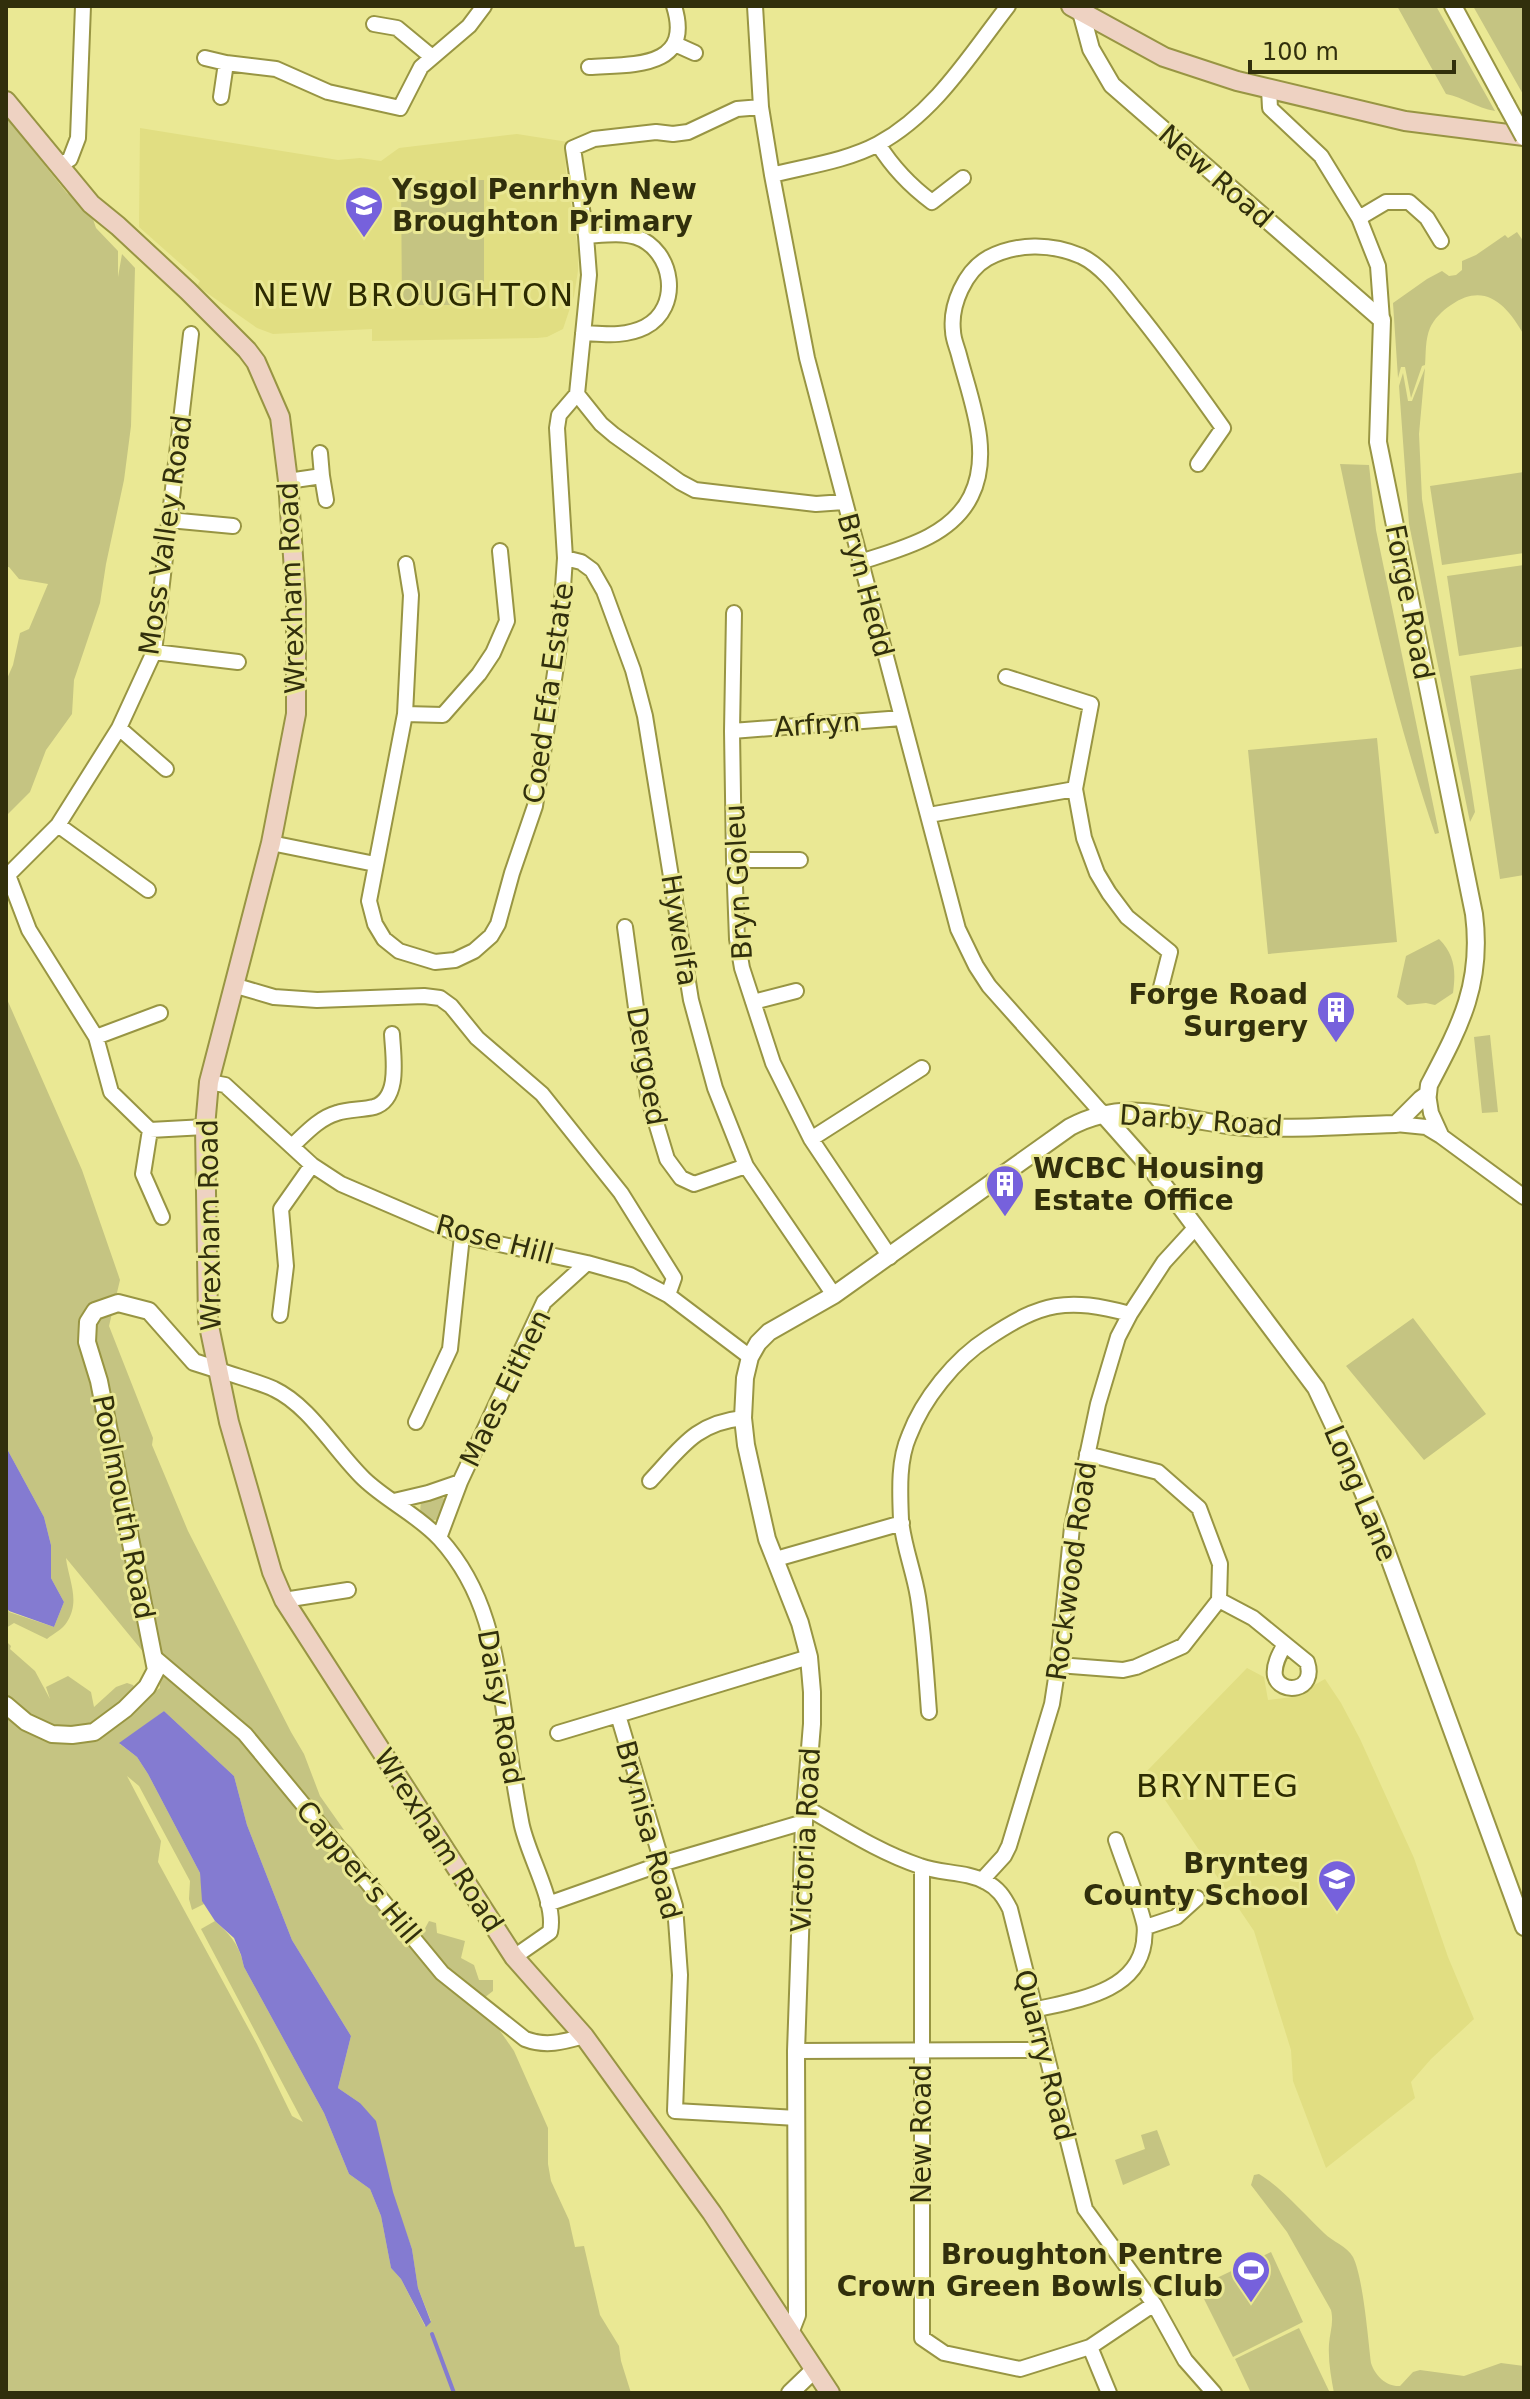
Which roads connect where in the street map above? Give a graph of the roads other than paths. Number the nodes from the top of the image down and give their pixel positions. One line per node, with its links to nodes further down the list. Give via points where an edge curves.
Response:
1 (83, 6): 21 (street, via 78,138 70,159)
2 (484, 6): 11 (street)
3 (674, 6): 9 (street)
4 (755, 6): 18 (street, Bryn Hedd)
5 (1008, 6): 20 (street, via 938,97)
6 (1453, 6): 19 (street, bridge)
7 (1076, 9): 15 (main road, via 1164,57); 27 (street, New Road, via 1112,85)
8 (374, 24): 11 (street, via 397,28)
9 (675, 44): 10 (street); 14 (street, via 646,63)
10 (695, 53)
11 (432, 57): 13 (street, via 421,67 400,108 328,92 276,69)
12 (205, 58): 13 (street)
13 (226, 63): 16 (street)
14 (589, 67)
15 (1269, 89): 19 (main road, via 1405,121); 24 (street, Forge Road, via 1270,108 1321,156)
16 (221, 97)
17 (6, 101): 21 (main road, Wrexham Road)
18 (761, 107): 22 (street, Bryn Hedd); 25 (street, via 737,109 688,132 594,139 573,148)
19 (1524, 137)
20 (878, 144): 22 (street); 23 (street, via 894,170 932,202)
21 (60, 165): 34 (main road, Wrexham Road, via 91,204 188,291 256,362 280,417)
22 (772, 175): 36 (street, Bryn Hedd, via 807,358)
23 (963, 178)
24 (1359, 218): 26 (street, via 1386,202 1409,202); 27 (street, Forge Road, via 1378,266)
25 (586, 236): 28 (street, via 589,275); 28 (street, via 637,237 662,258 670,283 665,307 646,327 620,334)
26 (1441, 241)
27 (1382, 320): 70 (street, Forge Road, via 1378,442 1477,935 1472,989)
28 (583, 333): 30 (street)
29 (191, 334): 37 (street, Moss Valley Road)
30 (577, 394): 36 (street, via 614,435 695,490 816,504); 40 (street, Coed Efa Estate, via 559,415 557,428)
31 (320, 453): 33 (street)
32 (1198, 464): 41 (street, via 1223,428 1118,288 1082,256 1037,245 1004,250 983,261 964,283 955,306 953,330 980,438 979,477 970,498 930,537)
33 (322, 476): 34 (street); 35 (street)
34 (288, 481): 55 (main road, Wrexham Road, via 296,714)
35 (326, 500)
36 (844, 502): 41 (street, Bryn Hedd)
37 (169, 520): 38 (street); 44 (street, Moss Valley Road)
38 (233, 526)
39 (500, 551): 47 (street, via 507,621 493,653 443,715)
40 (565, 558): 58 (street, Coed Efa Estate, via 559,646 535,806 491,936 455,960 435,962 399,951 375,924 369,901); 79 (street, Hywelfa, via 592,570 633,670 691,1000 715,1088)
41 (860, 562): 48 (street, Bryn Hedd)
42 (406, 564): 47 (street, Coed Efa Estate, via 411,595)
43 (734, 613): 50 (street, Bryn Goleu)
44 (154, 652): 45 (street); 49 (street, Moss Valley Road)
45 (238, 662)
46 (1006, 677): 52 (street, via 1091,704)
47 (405, 714): 58 (street, Coed Efa Estate)
48 (902, 718): 50 (street, Arfryn); 53 (street, Bryn Hedd)
49 (119, 728): 51 (street); 54 (street, Moss Valley Road)
50 (732, 731): 56 (street, Bryn Goleu)
51 (166, 769)
52 (1075, 789): 53 (street); 63 (street, via 1097,873 1127,917 1170,952)
53 (929, 815): 71 (street, Bryn Hedd, via 958,929 976,966)
54 (58, 825): 59 (street); 67 (street, Moss Valley Road, via 8,875 29,930)
55 (271, 843): 58 (street); 61 (main road, Wrexham Road)
56 (734, 860): 57 (street); 64 (street, Bryn Goleu, via 737,939)
57 (800, 860)
58 (375, 864)
59 (148, 890)
60 (625, 927): 79 (street, Dergoed, via 648,1096 667,1159 681,1178 694,1184)
61 (233, 985): 69 (main road, Wrexham Road); 86 (street, via 303,999 440,998 542,1094 621,1193 674,1278)
62 (796, 991): 64 (street)
63 (1159, 995)
64 (753, 1002): 76 (street, Bryn Goleu, via 773,1063)
65 (160, 1013): 67 (street)
66 (392, 1034): 77 (street, via 393,1083 386,1098 377,1106 328,1117)
67 (96, 1037): 74 (street, Moss Valley Road, via 111,1092)
68 (922, 1068): 76 (street)
69 (209, 1082): 73 (main road, Wrexham Road); 77 (street, Rose Hill, via 225,1085)
70 (1428, 1094): 72 (street, Forge Road); 75 (street)
71 (1102, 1113): 72 (street, Darby Road, via 1140,1111 1243,1127); 82 (street, Long Lane); 84 (street, Darby Road, via 1070,1127)
72 (1396, 1124): 75 (street, via 1426,1127)
73 (205, 1127): 74 (street); 91 (main road, Wrexham Road, via 208,1321)
74 (150, 1130): 81 (street, via 143,1174)
75 (1441, 1136): 80 (street)
76 (811, 1139): 84 (street, Bryn Goleu)
77 (292, 1146): 78 (street, Rose Hill)
78 (312, 1165): 83 (street, Rose Hill, via 341,1184); 89 (street, via 281,1209 286,1266)
79 (746, 1166): 87 (street, Hywelfa)
80 (1524, 1197)
81 (162, 1217)
82 (1196, 1227): 88 (street, Rockwood Road, via 1164,1262); 120 (street, Long Lane, via 1316,1388 1347,1454)
83 (462, 1236): 85 (street, Rose Hill); 93 (street, via 450,1349)
84 (890, 1257): 87 (street, Darby Road)
85 (587, 1263): 86 (street, Rose Hill, via 630,1275); 96 (street, Maes Eithen, via 544,1302)
86 (668, 1295): 90 (street, Rose Hill)
87 (834, 1295): 90 (street, Darby Road, via 769,1332)
88 (1130, 1314): 94 (street, Rockwood Road, via 1118,1337); 98 (street, via 1055,1304 1014,1320 971,1349 934,1391 908,1436 900,1471)
89 (280, 1315)
90 (750, 1357): 92 (street, Victoria Road)
91 (216, 1369): 97 (street, Daisy Road, via 286,1396 367,1482); 102 (main road, Wrexham Road); 105 (street, Poolmouth Road, via 194,1362 149,1311 133,1305 118,1303 95,1311 88,1322 87,1342)
92 (743, 1418): 95 (street, via 721,1420 694,1434); 100 (street, Victoria Road, via 767,1539)
93 (416, 1422)
94 (1087, 1454): 103 (street, via 1158,1472 1199,1508 1220,1564); 107 (street, Rockwood Road, via 1072,1527)
95 (650, 1481)
96 (460, 1482): 97 (street, Maes Eithen); 99 (street, Maes Eithen)
97 (394, 1501): 99 (street, Daisy Road)
98 (902, 1523): 100 (street); 109 (street, via 921,1617)
99 (439, 1538): 118 (street, Daisy Road, via 459,1563 491,1634 521,1826)
100 (776, 1559): 106 (street, Victoria Road)
101 (348, 1590): 102 (street)
102 (284, 1600): 121 (main road, Wrexham Road)
103 (1219, 1600): 104 (street); 107 (street, via 1183,1646 1136,1667)
104 (1285, 1644)
105 (154, 1657): 108 (street, Poolmouth Road, via 156,1670 147,1687 94,1732 52,1734); 123 (street, Capper's Hill, via 245,1734 442,1973 525,2039 539,2044)
106 (809, 1657): 110 (street, Brynisa Road); 112 (street, Victoria Road, via 812,1724)
107 (1058, 1665): 116 (street, Rockwood Road, via 1045,1730 1009,1846)
108 (6, 1705)
109 (929, 1712)
110 (618, 1715): 111 (street, Brynisa Road); 114 (street, Brynisa Road)
111 (558, 1733)
112 (804, 1815): 114 (street); 115 (street); 126 (street, Victoria Road)
113 (1116, 1840): 119 (street)
114 (661, 1864): 118 (street); 127 (street, Brynisa Road, via 675,1906 680,1975 675,2111)
115 (922, 1867): 116 (street); 124 (street, New Road)
116 (982, 1880): 122 (street, Quarry Road, via 996,1888 1010,1909)
117 (1197, 1898): 119 (street, via 1176,1917)
118 (548, 1904): 121 (street, via 550,1932)
119 (1146, 1927): 122 (street, via 1135,1967 1118,1983)
120 (1524, 1927)
121 (514, 1957): 123 (main road, Wrexham Road)
122 (1034, 2010): 125 (street, Quarry Road)
123 (584, 2036): 129 (main road, Wrexham Road, via 712,2213)
124 (921, 2050): 125 (street); 126 (street); 130 (street, New Road, via 922,2338 944,2353 1020,2369)
125 (1044, 2050): 128 (street, Quarry Road, via 1085,2209)
126 (796, 2051): 127 (street, Victoria Road)
127 (797, 2118): 129 (street, Victoria Road, via 797,2315)
128 (1154, 2304): 130 (street, New Road); 135 (street, Quarry Road, via 1185,2360)
129 (790, 2333): 131 (main road, Wrexham Road)
130 (1090, 2347): 134 (street)
131 (815, 2369): 132 (street); 133 (main road, Wrexham Road)
132 (790, 2393)
133 (830, 2393)
134 (1109, 2393)
135 (1214, 2393)

